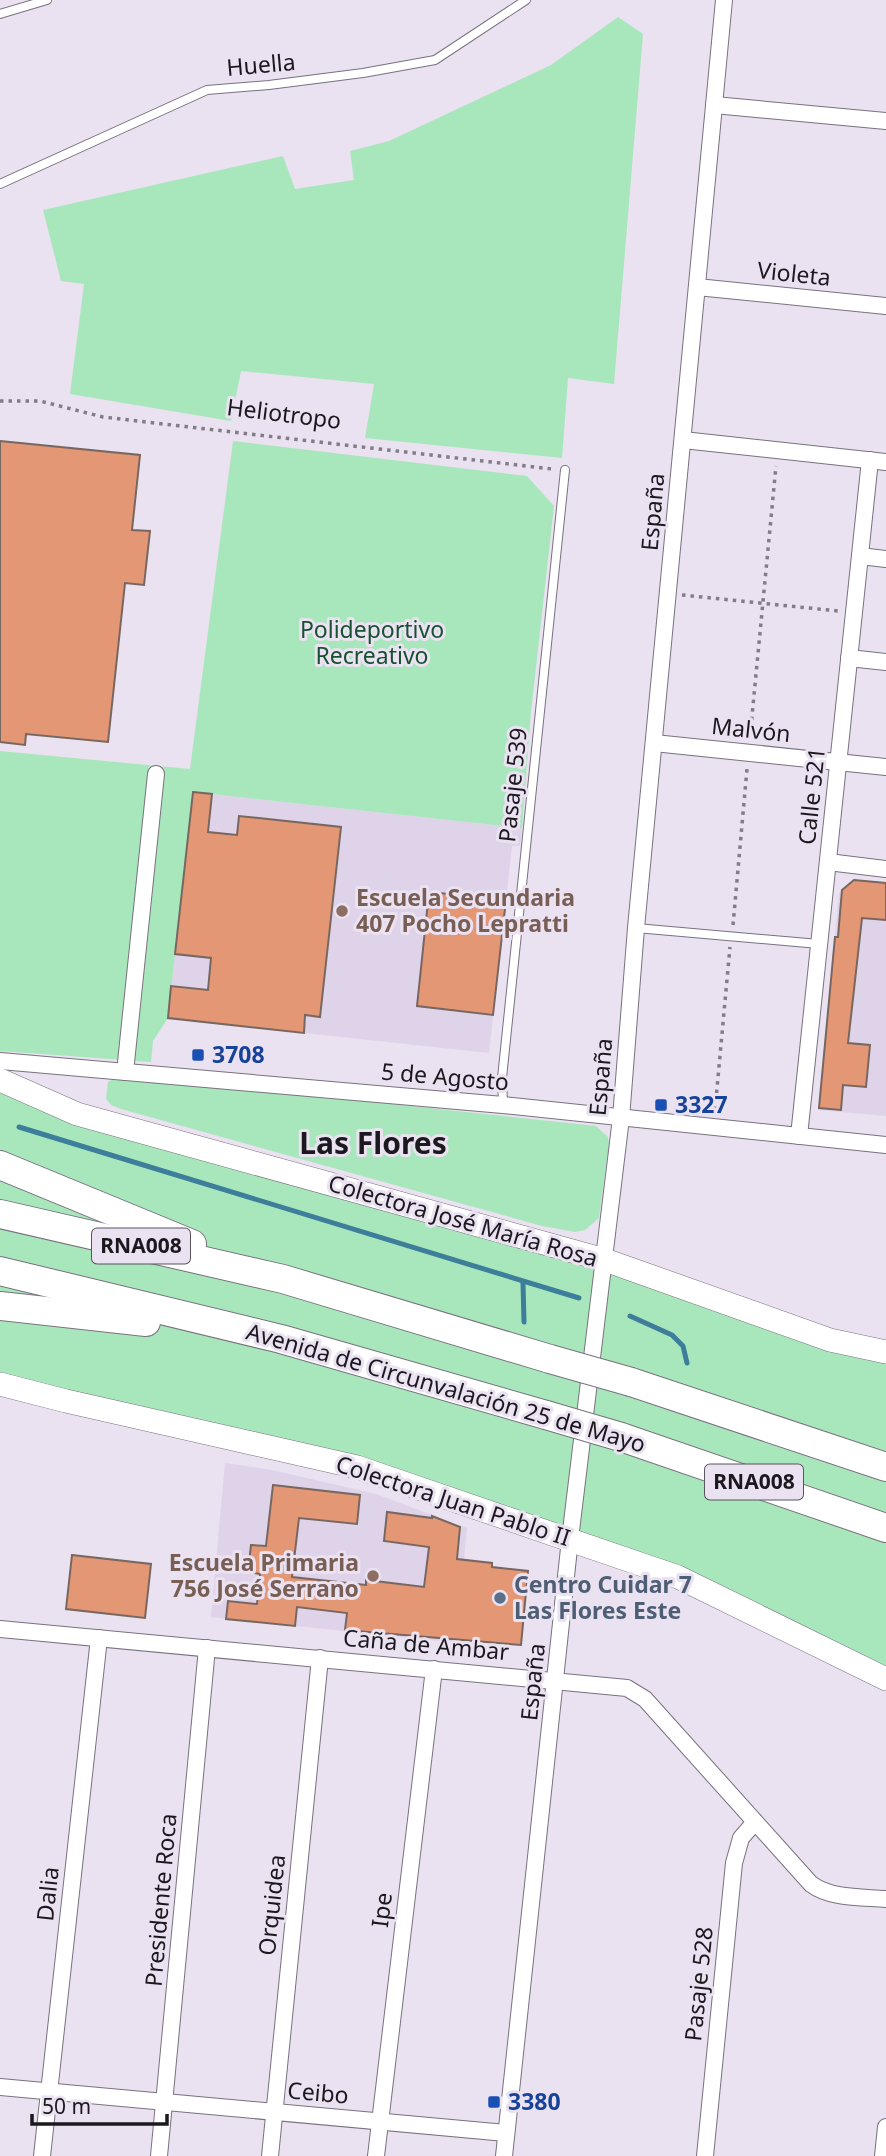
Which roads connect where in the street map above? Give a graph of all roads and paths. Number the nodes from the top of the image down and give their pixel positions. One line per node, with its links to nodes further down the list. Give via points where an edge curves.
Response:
1 (47, 0): 4 (lane)
2 (526, 0): 7 (lane, Huella, via 435,60 207,90)
3 (724, 0): 5 (street, España)
4 (0, 13)
5 (714, 105): 6 (street); 8 (street, España)
6 (886, 121)
7 (0, 184)
8 (697, 287): 9 (street, Violeta); 11 (street, España)
9 (886, 306)
10 (0, 401): 14 (path, Heliotropo, via 40,401 103,417)
11 (682, 440): 12 (street); 17 (street, España)
12 (778, 450): 13 (street); 18 (path)
13 (878, 461): 15 (street, Calle 521)
14 (565, 470): 35 (lane, Pasaje 539, via 502,1078)
15 (860, 556): 16 (street); 19 (street, Calle 521)
16 (886, 559)
17 (668, 594): 18 (path); 22 (street, España)
18 (763, 604): 19 (path); 23 (path)
19 (854, 613): 20 (street, Calle 521)
20 (849, 658): 21 (street); 24 (street, Calle 521)
21 (886, 662)
22 (654, 743): 23 (street, Malvón); 29 (street, España)
23 (749, 752): 24 (street, Malvón); 30 (path)
24 (838, 762): 25 (street, Malvón); 27 (street, Calle 521)
25 (886, 766)
26 (156, 774): 33 (street)
27 (828, 862): 28 (street); 31 (street, Calle 521)
28 (886, 869)
29 (636, 928): 30 (lane); 36 (street, España)
30 (732, 936): 31 (lane); 37 (path)
31 (819, 944): 38 (street, Calle 521)
32 (0, 1061): 33 (street, 5 de Agosto)
33 (125, 1072): 35 (street, 5 de Agosto)
34 (0, 1080): 42 (main road, Colectora José María Rosa, via 77,1114)
35 (503, 1105): 36 (street, 5 de Agosto)
36 (621, 1118): 37 (street, 5 de Agosto); 42 (street, España)
37 (713, 1128): 38 (street, 5 de Agosto)
38 (799, 1136): 39 (street, 5 de Agosto)
39 (886, 1145)
40 (0, 1166): 44 (highway)
41 (0, 1214): 44 (highway, RNA008)
42 (605, 1260): 47 (main road, Colectora José María Rosa, via 830,1340); 51 (street, España)
43 (0, 1271): 46 (highway, Avenida de Circunvalación 25 de Mayo / RNA008)
44 (283, 1279): 49 (highway, RNA008, bridge, via 631,1382)
45 (0, 1306): 46 (highway)
46 (281, 1339): 50 (highway, Avenida de Circunvalación 25 de Mayo / RNA008, bridge, via 621,1437)
47 (886, 1352)
48 (0, 1384): 51 (main road, Colectora Juan Pablo II, via 357,1466)
49 (886, 1467)
50 (886, 1528)
51 (570, 1539): 57 (main road, Colectora Juan Pablo II, via 678,1577); 58 (street, España)
52 (0, 1629): 53 (street, Caña de Ambar)
53 (99, 1638): 54 (street, Caña de Ambar); 62 (street, Dalia)
54 (207, 1648): 55 (street, Caña de Ambar); 63 (street, Presidente Roca)
55 (320, 1658): 56 (street, Caña de Ambar); 64 (street, Orquidea)
56 (434, 1669): 58 (street, Caña de Ambar); 65 (street, Ipe)
57 (886, 1679)
58 (557, 1680): 59 (street, Caña de Ambar, via 635,1691); 67 (street, España)
59 (755, 1822): 60 (street, Caña de Ambar, via 821,1891); 73 (street, Pasaje 528, via 741,1838 734,1863)
60 (886, 1899)
61 (0, 2087): 62 (street, Ceibo)
62 (49, 2091): 63 (street, Ceibo); 68 (street, Dalia)
63 (164, 2102): 64 (street, Ceibo); 69 (street, Presidente Roca)
64 (274, 2112): 65 (street, Ceibo); 70 (street, Orquidea)
65 (380, 2122): 67 (street, Ceibo); 71 (street, Ipe)
66 (886, 2127): 74 (street)
67 (506, 2133): 72 (street, España)
68 (42, 2156)
69 (159, 2156)
70 (270, 2156)
71 (376, 2156)
72 (504, 2156)
73 (705, 2156)
74 (883, 2156)

